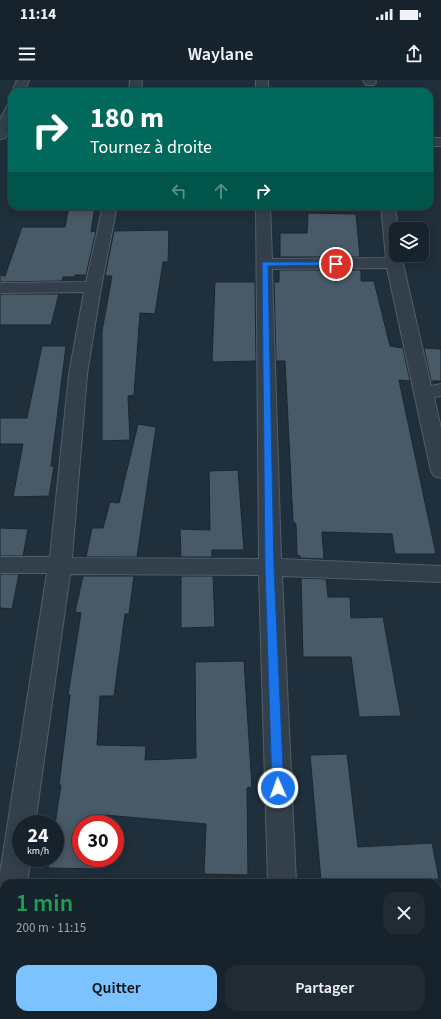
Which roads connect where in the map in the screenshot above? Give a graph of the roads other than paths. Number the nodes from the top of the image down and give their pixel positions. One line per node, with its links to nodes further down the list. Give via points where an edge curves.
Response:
1 (8, 119): 2 (street)
2 (3, 133)
3 (109, 210): 8 (street)
4 (263, 210): 7 (street)
5 (388, 210): 6 (street)
6 (394, 263): 7 (street); 11 (street)
7 (265, 264): 15 (street)
8 (93, 287): 9 (street); 14 (street, via 78,374)
9 (0, 288)
10 (441, 390): 11 (street)
11 (423, 393): 12 (street)
12 (441, 471)
13 (0, 564): 14 (street)
14 (60, 565): 15 (street); 17 (street)
15 (270, 567): 16 (street); 20 (street)
16 (441, 574)
17 (22, 815)
18 (15, 867): 19 (street)
19 (14, 879)
20 (282, 879)

